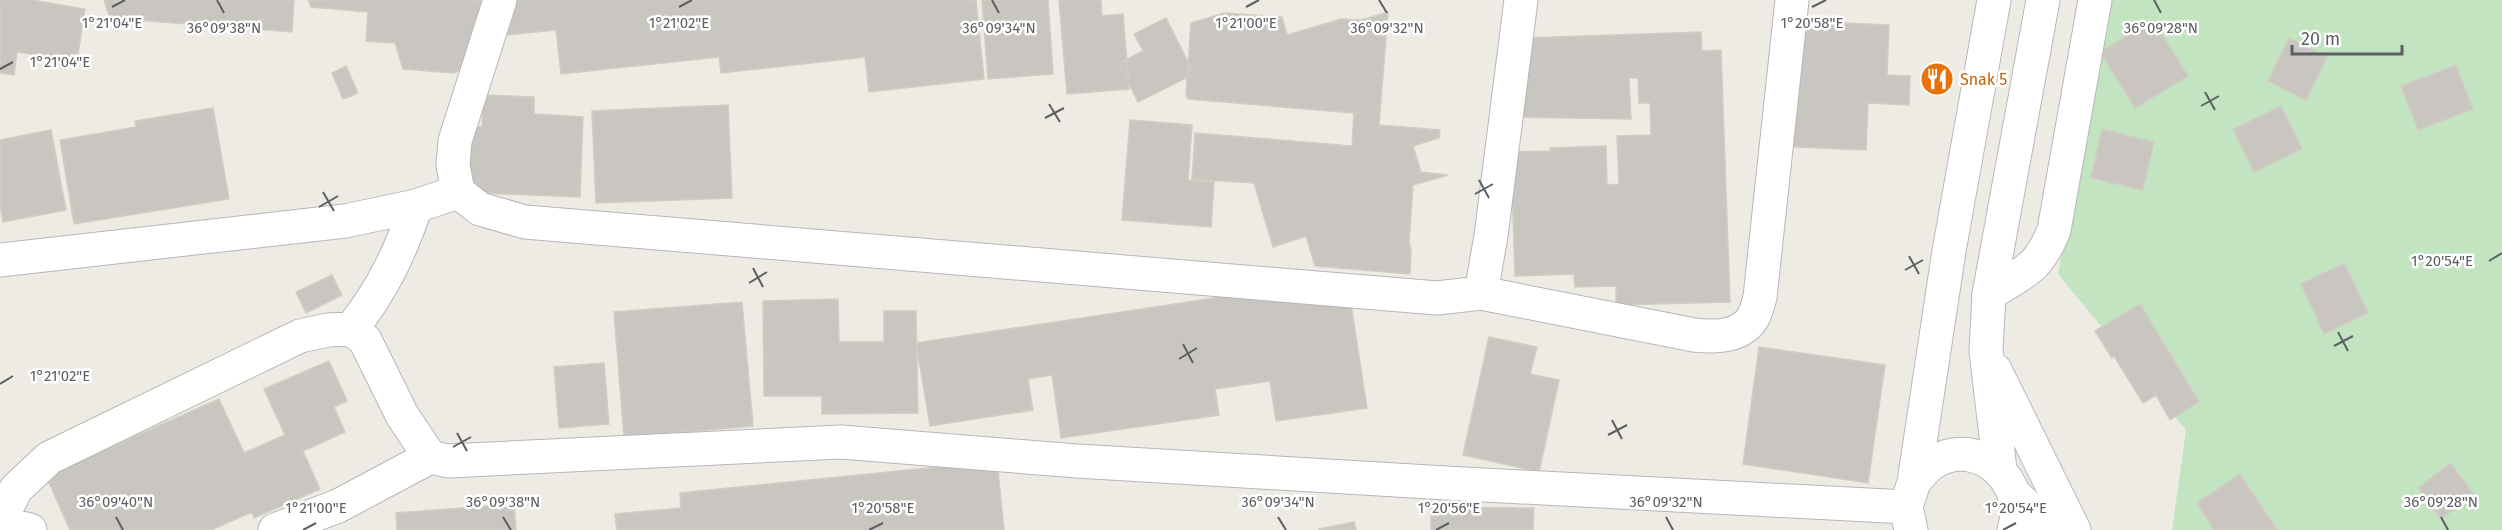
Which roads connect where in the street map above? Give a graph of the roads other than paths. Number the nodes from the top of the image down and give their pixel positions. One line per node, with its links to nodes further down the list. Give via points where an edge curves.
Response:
1 (500, 0): 7 (street, via 455,141 453,165)
2 (1521, 0): 10 (street)
3 (1792, 0): 10 (street, via 1760,297 1752,319 1741,330 1713,337 1694,335)
4 (1994, 0): 16 (street, via 1949,251)
5 (2043, 0): 11 (street)
6 (2095, 0): 11 (street, via 2054,230 2034,266)
7 (458, 192): 8 (street); 10 (street, via 480,209 525,222 1437,298)
8 (416, 206): 9 (street, via 345,221); 12 (street, via 398,256 372,303)
9 (0, 260)
10 (1481, 293)
11 (1989, 294): 13 (street)
12 (351, 330): 14 (street, via 365,340 402,415); 18 (street, via 300,336 49,458 16,489)
13 (1986, 351): 15 (street); 23 (street)
14 (430, 457): 16 (street, via 448,461 841,442 1101,463); 17 (street)
15 (2008, 482): 16 (street, via 1989,462 1961,455 1947,457 1934,462); 21 (street, via 2017,508); 22 (street)
16 (1909, 515)
17 (340, 518): 20 (street)
18 (0, 522): 19 (street)
19 (30, 530)
20 (275, 530)
21 (2014, 530)
22 (2052, 530)
23 (2074, 530)

